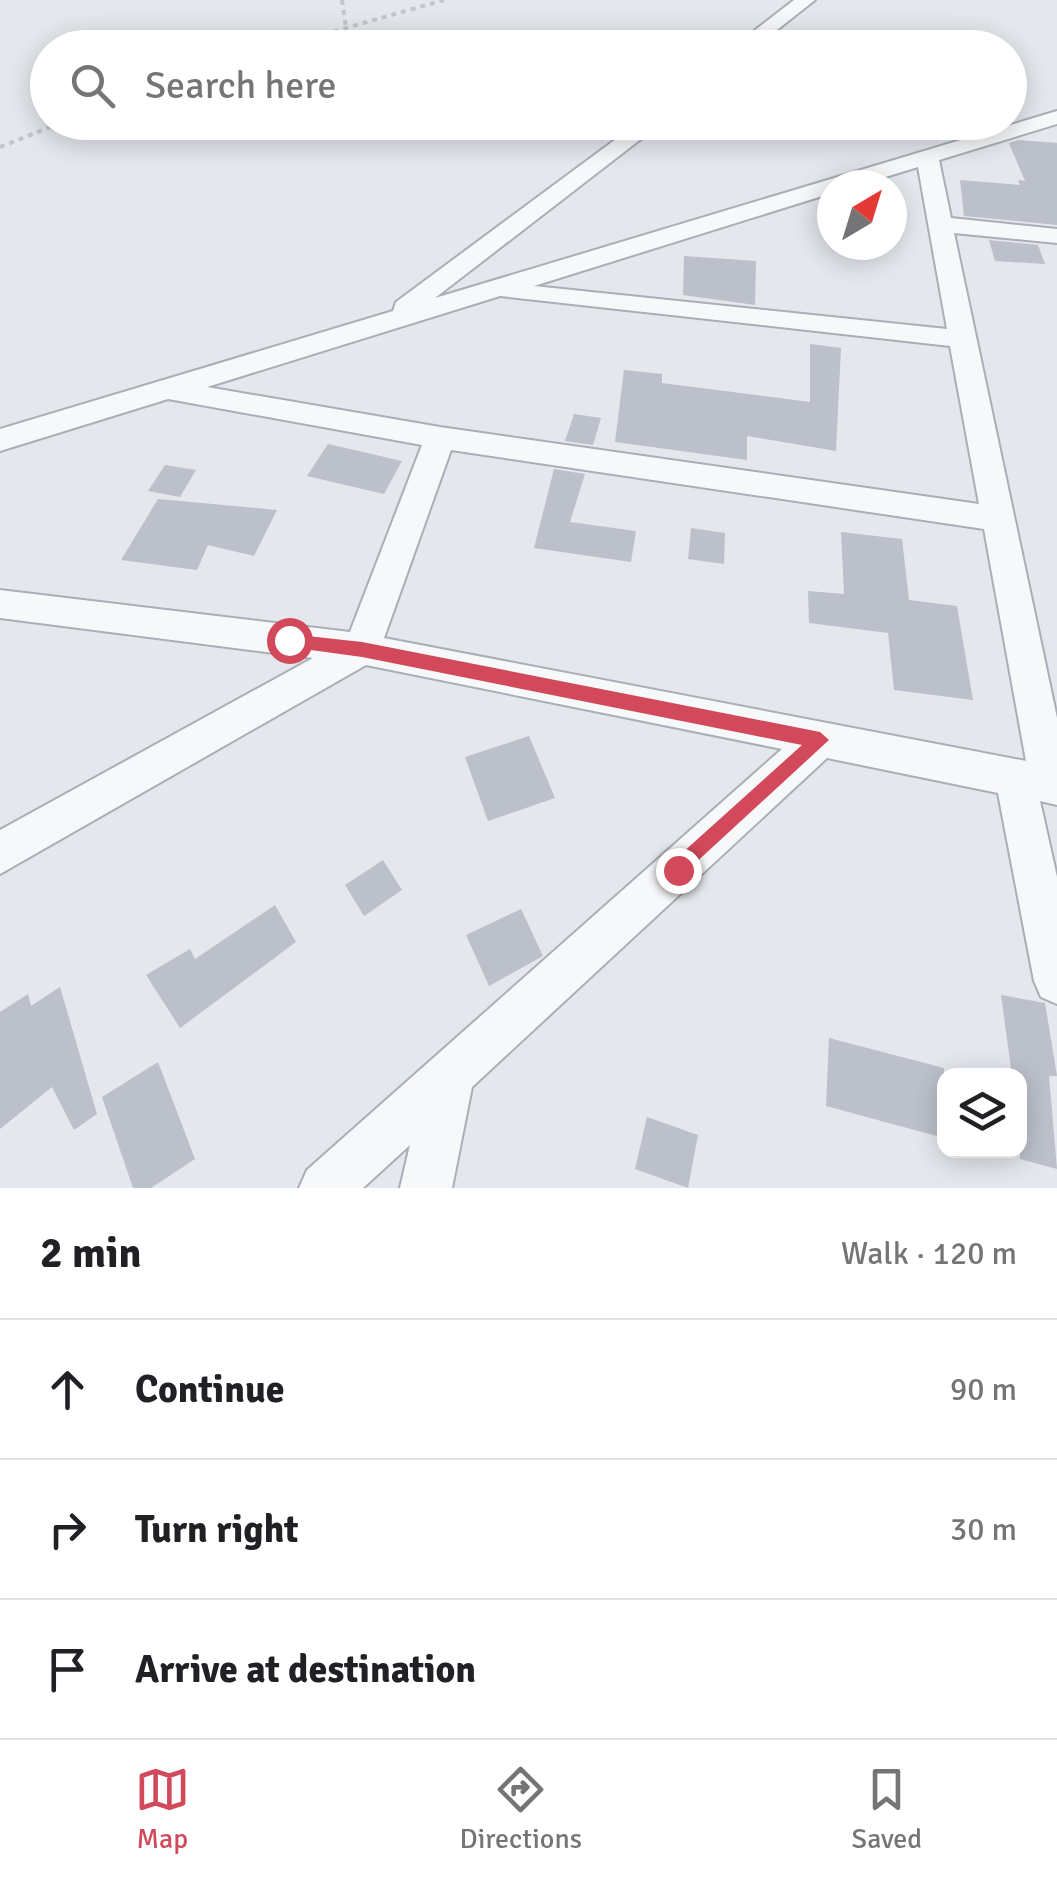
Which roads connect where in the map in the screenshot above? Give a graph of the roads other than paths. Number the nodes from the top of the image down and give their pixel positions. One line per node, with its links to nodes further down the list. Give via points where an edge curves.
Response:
1 (806, 0): 2 (street)
2 (765, 30)
3 (1057, 118): 4 (street)
4 (1027, 127)
5 (629, 140): 13 (street)
6 (984, 140): 7 (street)
7 (928, 157): 8 (street); 10 (street)
8 (886, 170)
9 (817, 191): 12 (street)
10 (941, 224): 11 (street); 14 (street)
11 (1057, 236)
12 (494, 289): 13 (street); 14 (street)
13 (380, 326): 15 (street)
14 (964, 339): 18 (street)
15 (166, 390): 16 (street); 17 (street)
16 (440, 438): 18 (street); 20 (street)
17 (0, 440)
18 (999, 519): 22 (street)
19 (0, 604): 20 (street)
20 (362, 650): 21 (street); 23 (street)
21 (820, 740): 22 (street); 25 (street)
22 (1041, 783): 24 (street)
23 (0, 853)
24 (1057, 981)
25 (450, 1076): 26 (street); 27 (street)
26 (325, 1188)
27 (426, 1188)

